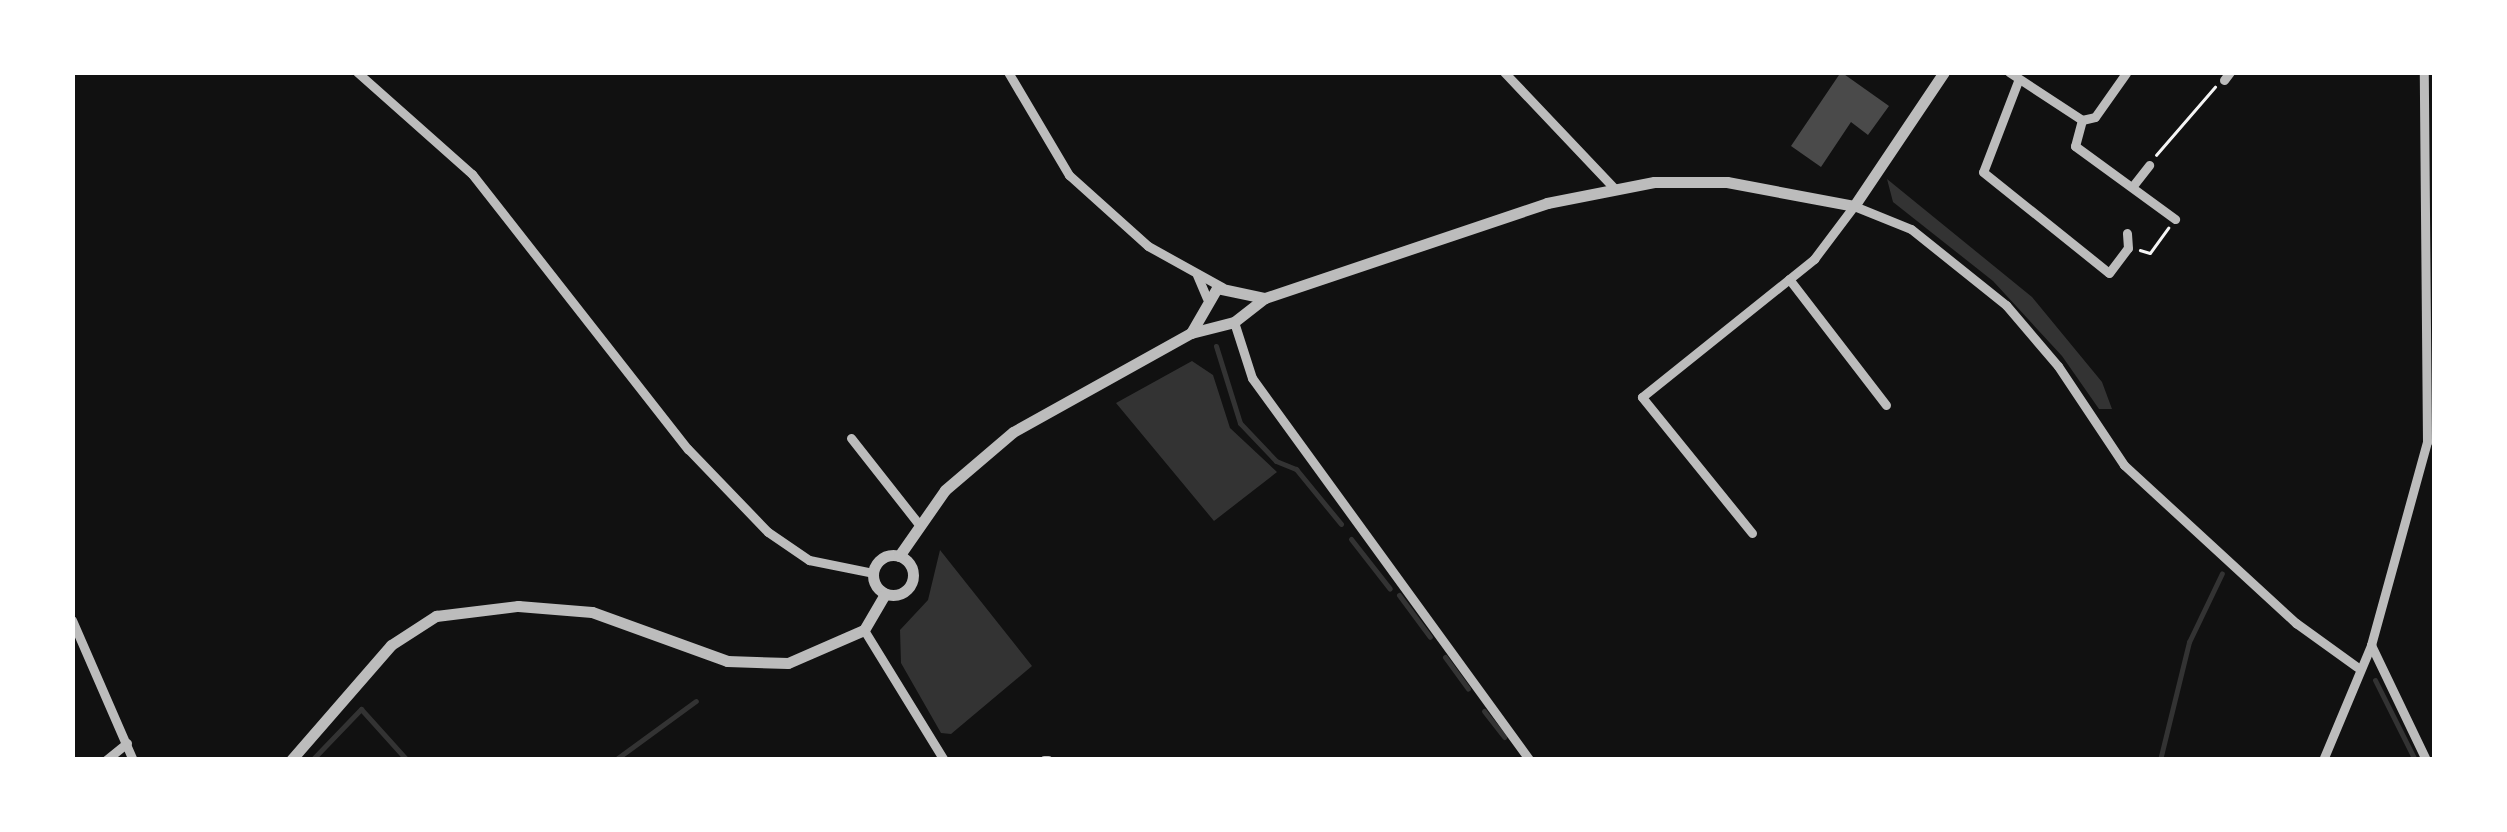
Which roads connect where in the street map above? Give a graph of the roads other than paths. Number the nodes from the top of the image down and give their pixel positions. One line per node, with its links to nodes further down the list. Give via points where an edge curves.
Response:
1 (357, 72): 30 (street, via 482,186 677,435 790,550 825,565)
2 (1008, 72): 16 (street, via 1069,175 1137,238)
3 (1504, 72): 12 (street)
4 (1944, 72): 13 (street)
5 (2008, 72): 8 (street)
6 (2424, 72): 34 (street, via 2427,442)
7 (2126, 73): 9 (street, via 2095,117)
8 (2018, 81): 9 (street); 15 (street, via 1983,172 2109,273 2128,248)
9 (2082, 120): 11 (street, via 2074,146)
10 (2149, 165): 11 (street)
11 (2132, 187): 14 (street)
12 (1614, 188): 13 (street, via 1727,182); 20 (street, via 1547,203)
13 (1854, 206): 17 (street, via 1820,254); 35 (street, via 1911,229 2006,305 2058,366 2124,465 2296,623)
14 (2175, 219)
15 (2127, 234)
16 (1196, 273): 18 (street); 21 (street)
17 (1789, 280): 25 (street); 28 (street, via 1642,397)
18 (1222, 287): 19 (street); 21 (street)
19 (1238, 293): 20 (street); 22 (street)
20 (1266, 298): 22 (street)
21 (1206, 303): 23 (street); 24 (street)
22 (1237, 317): 23 (street); 41 (street, via 1252,378)
23 (1216, 323): 24 (street)
24 (1192, 334): 27 (street, via 1013,432)
25 (1886, 405)
26 (850, 438): 27 (street)
27 (918, 523): 29 (street)
28 (1752, 533)
29 (900, 556): 30 (street, via 883,557); 31 (street, via 913,579 902,593)
30 (874, 572): 31 (street)
31 (885, 594): 33 (street)
32 (72, 620): 36 (street)
33 (864, 630): 39 (street, via 798,662 732,662 592,612 532,606 454,611 392,644); 40 (street)
34 (2371, 645): 35 (street); 43 (street)
35 (2357, 667): 42 (street)
36 (127, 743): 37 (street); 38 (street)
37 (106, 760)
38 (133, 760)
39 (290, 760)
40 (944, 760)
41 (1530, 760)
42 (2323, 760)
43 (2426, 760)

